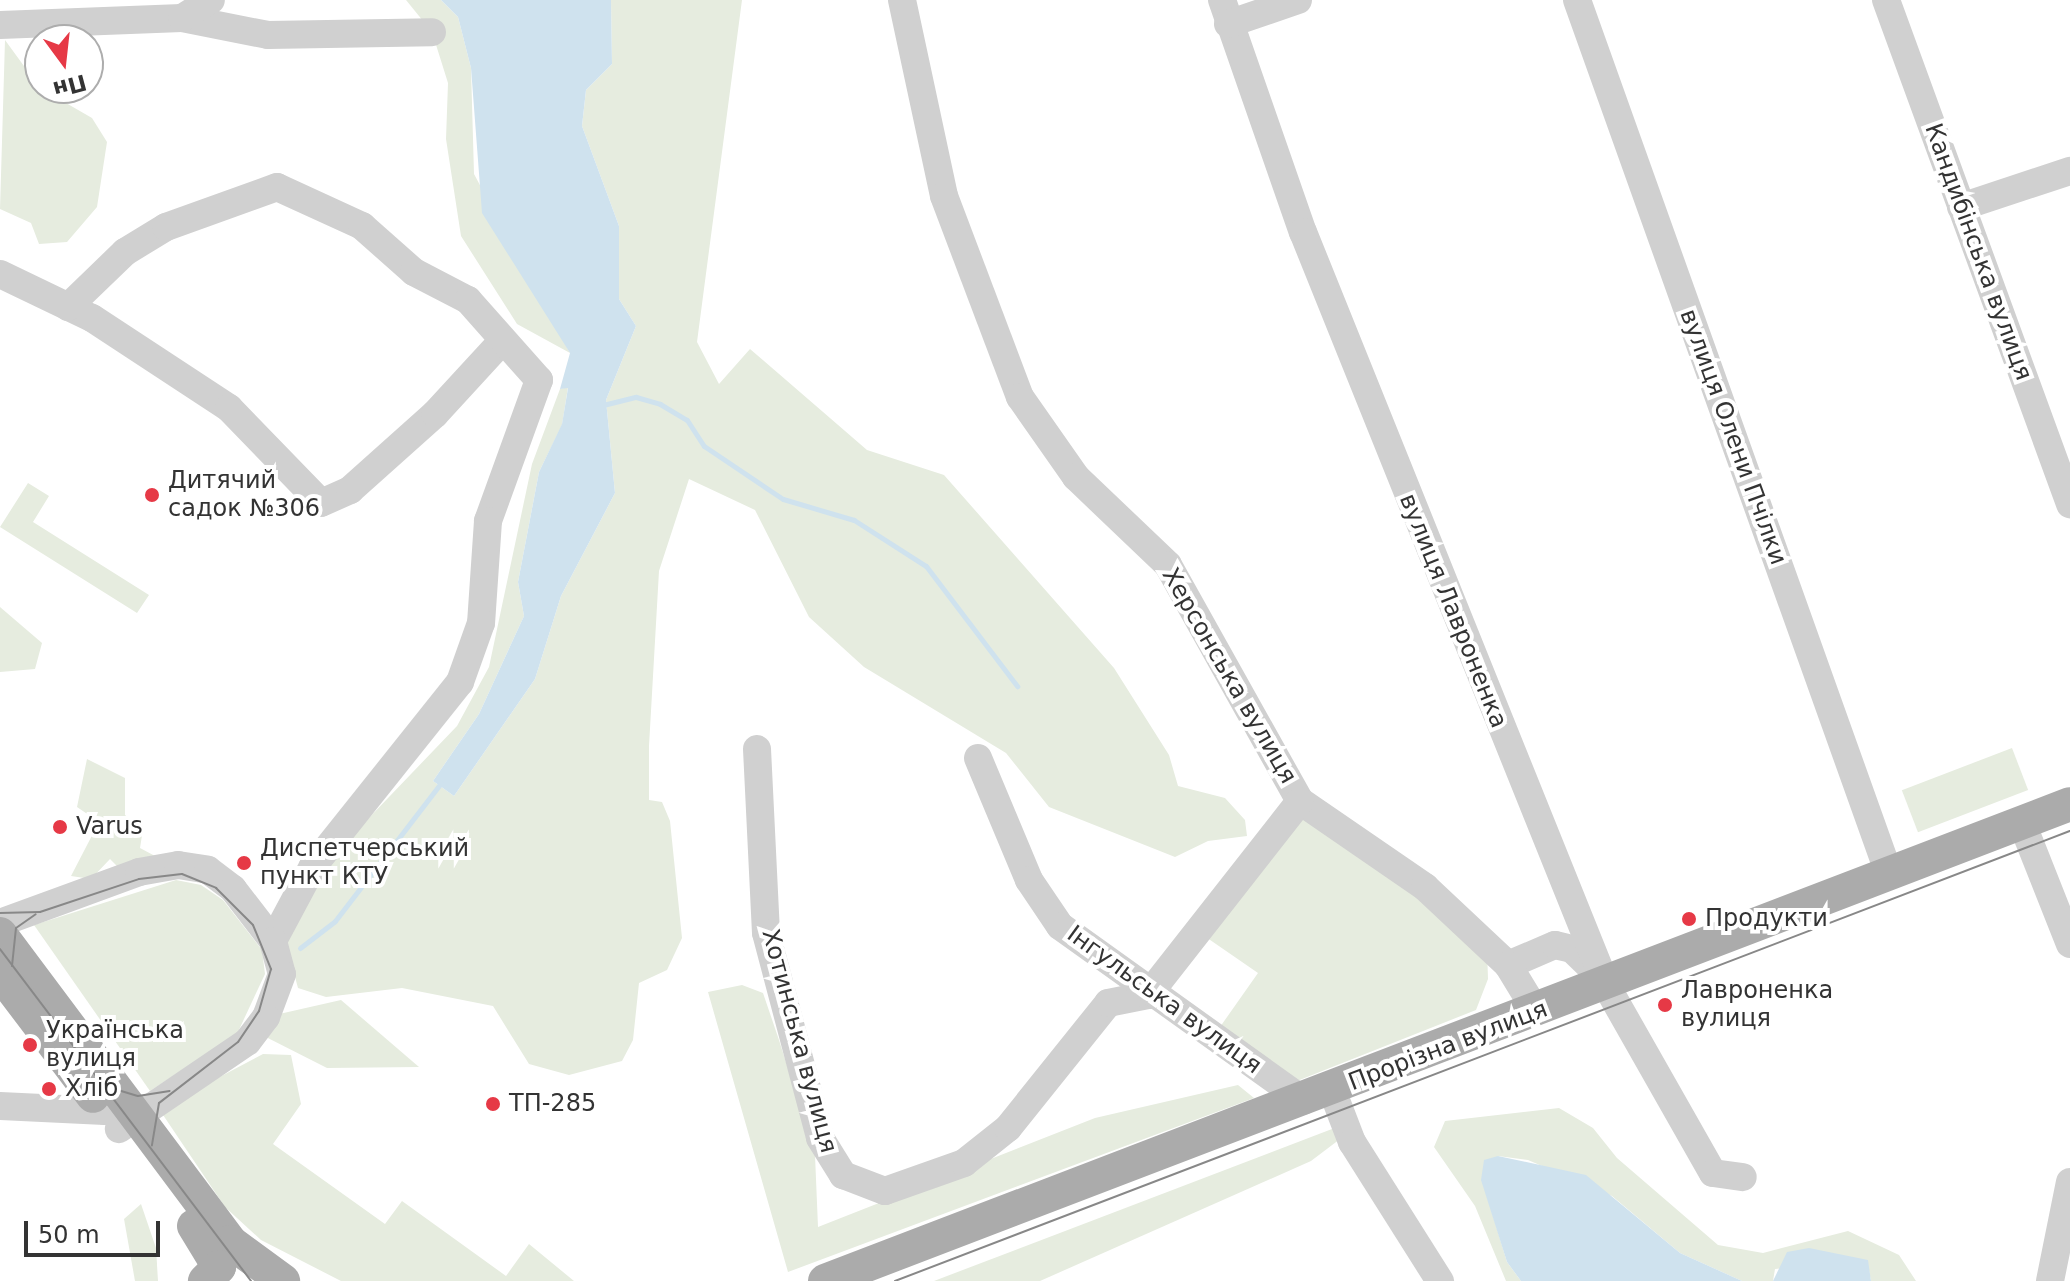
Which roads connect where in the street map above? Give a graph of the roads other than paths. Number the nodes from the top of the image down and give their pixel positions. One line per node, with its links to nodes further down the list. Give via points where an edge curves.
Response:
1 (211, 0): 7 (street)
2 (902, 0): 18 (street, Херсонська вулиця, via 944,196 1020,397 1076,477 1168,565)
3 (1298, 0): 6 (street)
4 (1577, 0): 21 (street, вулиця Олени Пчілки)
5 (1886, 0): 11 (street, Кандибінська вулиця)
6 (1225, 12): 28 (street, вулиця Лавроненка, via 1397,472)
7 (182, 18): 8 (street, via 268,35); 9 (street)
8 (432, 32)
9 (4, 34)
10 (2070, 171): 11 (street)
11 (1961, 207): 15 (street, Кандибінська вулиця)
12 (0, 274): 13 (street)
13 (68, 307): 14 (street, via 125,252 166,227 277,187 362,226 414,272 468,300); 14 (street, via 229,408 321,503 350,490 435,414)
14 (503, 340): 24 (street, via 539,380 488,521 488,576 474,649 460,682 313,866)
15 (2069, 497)
16 (757, 749): 29 (street, Хотинська вулиця, via 766,933 825,1151 856,1183 885,1191 964,1163 1008,1128 1108,1003)
17 (978, 758): 29 (street, Інгульська вулиця, via 1045,908 1085,950)
18 (1300, 801): 26 (street, Херсонська вулиця, via 1425,887); 29 (street)
19 (2070, 804): 20 (main road, Прорізна вулиця)
20 (2022, 823): 21 (main road, Прорізна вулиця); 25 (street)
21 (1889, 874): 28 (main road, Прорізна вулиця)
22 (0, 923): 24 (street, via 139,872 178,865 208,870 233,889)
23 (0, 934): 33 (main road)
24 (273, 941): 33 (street, via 282,974 256,1032 223,1064)
25 (2070, 944)
26 (1508, 965): 28 (street, via 1555,945 1572,949); 30 (street, Херсонська вулиця)
27 (0, 973): 33 (main road)
28 (1606, 985): 30 (main road, Прорізна вулиця); 34 (street, вулиця Лавроненка, via 1713,1173)
29 (1148, 995): 31 (street, Інгульська вулиця)
30 (1536, 1011): 31 (main road, Прорізна вулиця)
31 (1318, 1095): 38 (main road, Прорізна вулиця); 39 (street)
32 (0, 1106): 33 (street)
33 (121, 1114): 36 (main road)
34 (1743, 1177)
35 (2070, 1182): 40 (street)
36 (225, 1262): 37 (main road)
37 (283, 1281)
38 (825, 1281)
39 (1440, 1281)
40 (2050, 1281)

